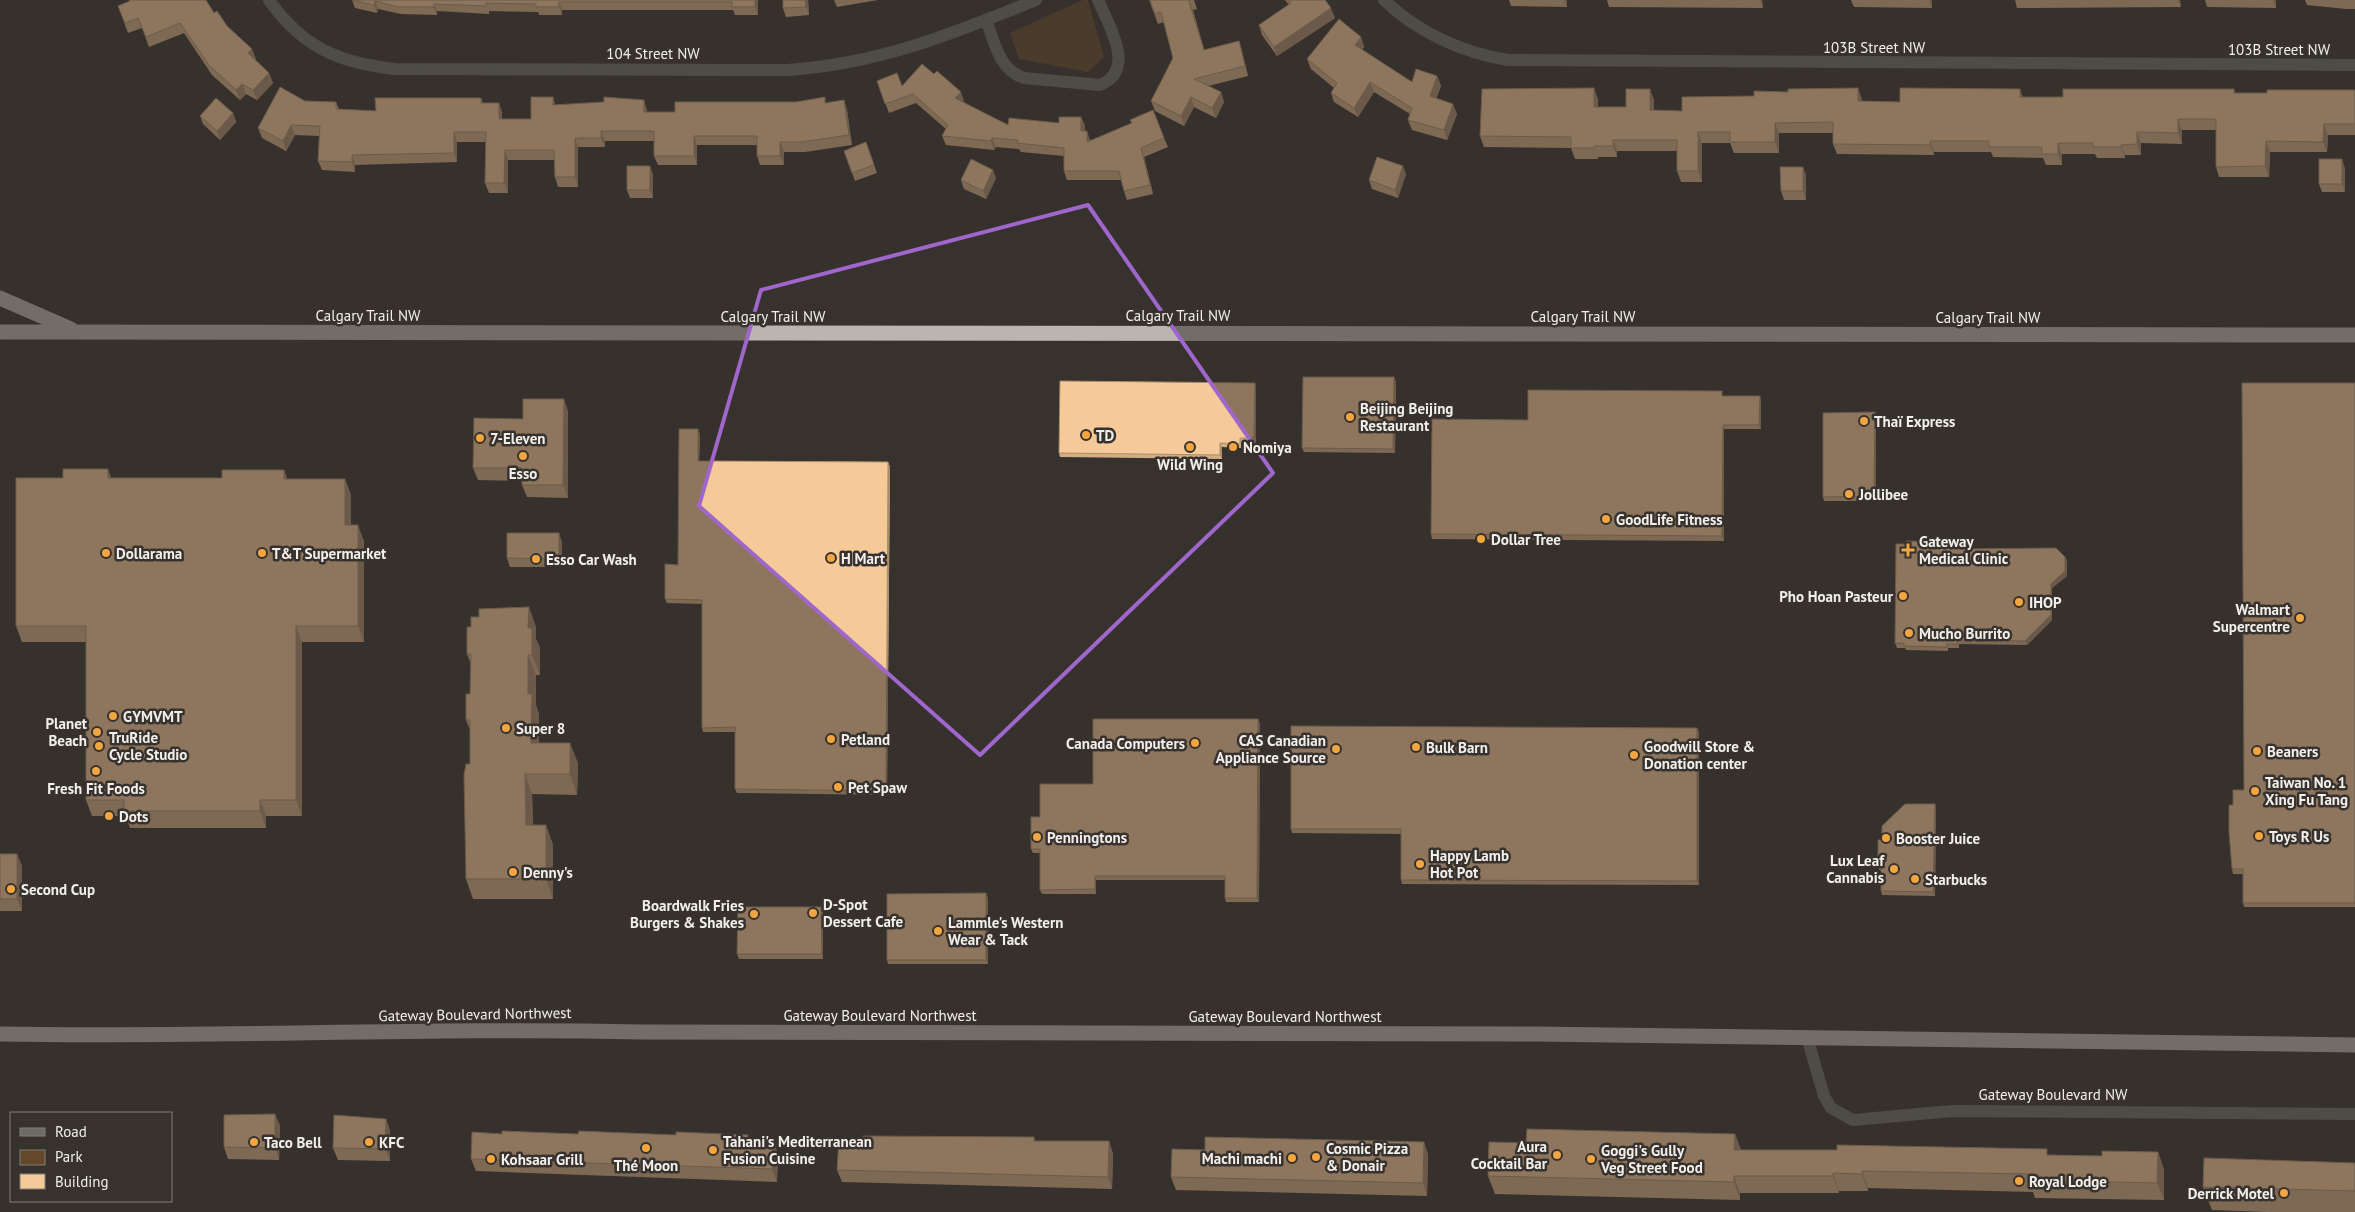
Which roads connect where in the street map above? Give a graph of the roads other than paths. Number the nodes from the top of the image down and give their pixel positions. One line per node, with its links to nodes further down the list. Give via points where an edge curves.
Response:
1 (269, 0): 5 (street, 104 Street NW, via 296,32 316,47 345,60 395,69 787,70 837,65 891,54)
2 (1036, 0): 5 (street, 104 Street NW)
3 (1098, 0): 5 (street, via 1118,48 1119,59 1117,73 1100,85 1014,75 1003,64)
4 (1384, 0): 6 (street, 103B Street NW, via 1403,17 1472,53 1527,62)
5 (986, 20)
6 (2355, 65)
7 (0, 298): 9 (highway)
8 (0, 332): 9 (highway, Calgary Trail NW)
9 (77, 332): 10 (highway, Calgary Trail NW)
10 (2355, 335)
11 (0, 1034): 12 (highway, Gateway Boulevard Northwest, via 214,1035 537,1030)
12 (1808, 1037): 13 (highway); 14 (street, Gateway Boulevard NW, via 1824,1096 1831,1108 1853,1120 1952,1111)
13 (2355, 1045)
14 (2355, 1114)

